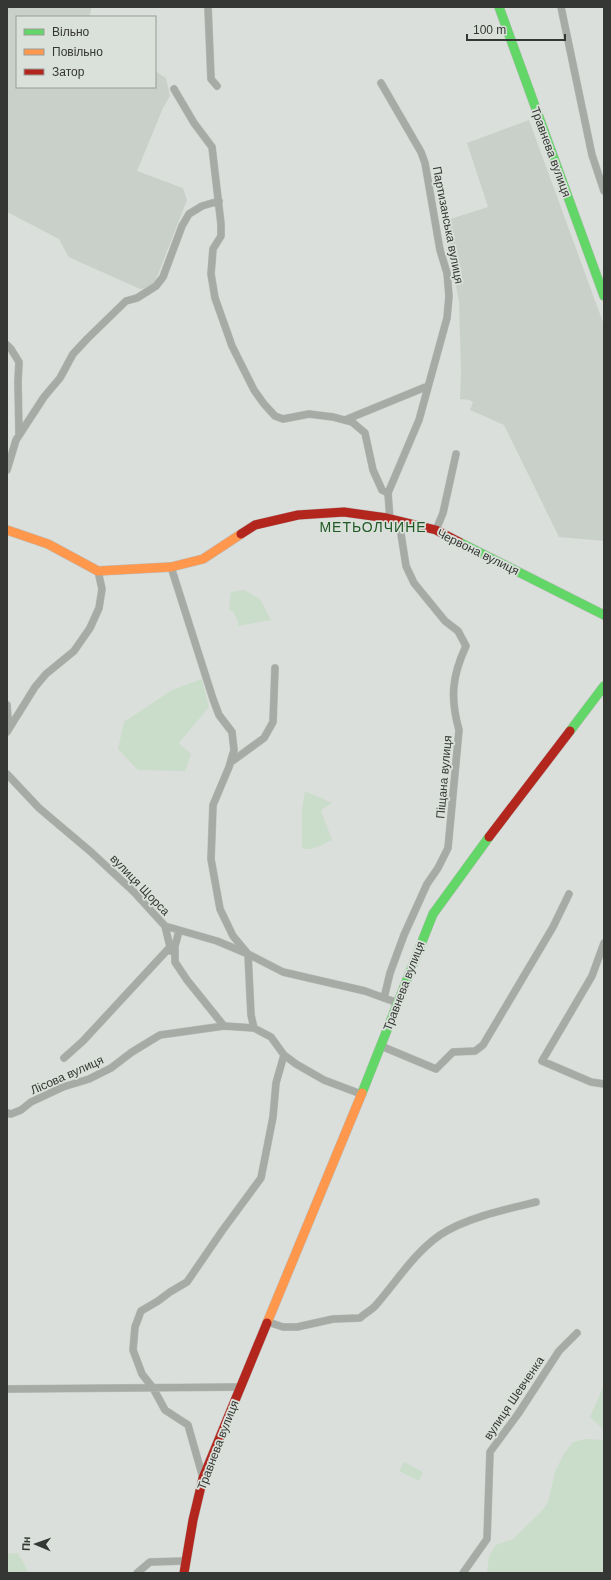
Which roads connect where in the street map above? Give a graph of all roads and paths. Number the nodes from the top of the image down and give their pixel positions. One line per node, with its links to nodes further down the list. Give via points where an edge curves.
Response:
1 (208, 7): 5 (street, via 211,79)
2 (499, 7): 9 (street, Травнева вулиця)
3 (561, 7): 7 (street, via 592,155)
4 (380, 82): 11 (street, Партизанська вулиця, via 421,152 440,250 447,273 447,318)
5 (217, 86)
6 (174, 89): 8 (street, via 212,147)
7 (604, 191)
8 (219, 201): 12 (street, via 221,236 213,249 211,274 215,298 222,323 254,390 275,416 282,419 309,414); 13 (street, via 202,206 189,214 163,277 156,286 137,298 126,300 73,354 60,378)
9 (604, 296)
10 (7, 346): 13 (street, via 19,362)
11 (428, 386): 12 (street); 16 (street, Партизанська вулиця, via 419,420)
12 (345, 421): 16 (street, via 352,422 365,433 373,470 382,490)
13 (19, 435): 15 (street)
14 (456, 454): 19 (street, via 443,512)
15 (7, 470)
16 (388, 493): 17 (street, Піщана вулиця)
17 (394, 520): 19 (street, Червона вулиця); 20 (street, Червона вулиця, via 344,512 298,515 255,525 203,559); 36 (street, Піщана вулиця, via 406,566 414,583 445,621 458,631 466,646 453,684 459,730 448,848 427,884 404,935)
18 (7, 530): 21 (street, via 48,544)
19 (436, 530): 22 (street, Червона вулиця)
20 (172, 567): 21 (street, Червона вулиця); 27 (street, via 212,699 219,715 232,732 234,750)
21 (98, 571): 26 (street, via 102,589 99,608 90,628 74,651 46,674 35,687)
22 (604, 615)
23 (275, 668): 27 (street, via 273,722 264,738)
24 (604, 686): 37 (street, Травнева вулиця, via 433,914)
25 (7, 706): 26 (street)
26 (7, 730)
27 (231, 762): 34 (street, via 213,805 211,859 220,909 233,936)
28 (7, 774): 30 (street, вулиця Щорса, via 39,808 134,892)
29 (569, 894): 40 (street, via 553,928 483,1045 475,1051 453,1052 436,1069)
30 (165, 926): 31 (street, вулиця Щорса); 33 (street)
31 (179, 931): 34 (street, вулиця Щорса, via 217,941); 35 (street, via 175,946)
32 (604, 943): 43 (street, via 592,976 542,1061 591,1082)
33 (170, 946): 35 (street); 42 (street, via 83,1041)
34 (248, 954): 36 (street, вулиця Щорса, via 283,972 365,990); 39 (street)
35 (175, 962): 38 (street)
36 (384, 998): 37 (street, вулиця Щорса)
37 (398, 1003): 40 (street, Травнева вулиця)
38 (224, 1026): 39 (street, Лісова вулиця); 45 (street, Лісова вулиця, via 160,1035 111,1068 89,1079 63,1086 21,1110)
39 (254, 1028): 41 (street, via 271,1037)
40 (381, 1046): 44 (street, Травнева вулиця)
41 (284, 1055): 44 (street, via 324,1080); 50 (street, via 276,1083 273,1117 261,1178 187,1282 141,1310 135,1327 133,1350 142,1374)
42 (64, 1058)
43 (604, 1084)
44 (361, 1094): 47 (street, Травнева вулиця)
45 (7, 1113)
46 (536, 1202): 47 (street, via 494,1213 441,1234 414,1258 375,1307 360,1318 333,1319 297,1327 283,1327)
47 (268, 1322): 49 (street, Травнева вулиця)
48 (577, 1333): 56 (street, вулиця Шевченка, via 559,1351 490,1452 487,1539)
49 (240, 1387): 50 (street); 52 (street, Травнева вулиця)
50 (153, 1388): 51 (street); 52 (street, via 166,1410 188,1426)
51 (7, 1389)
52 (203, 1478): 53 (street, Травнева вулиця)
53 (185, 1561): 54 (street, via 150,1562); 55 (street, Травнева вулиця)
54 (137, 1573)
55 (184, 1573)
56 (463, 1573)

